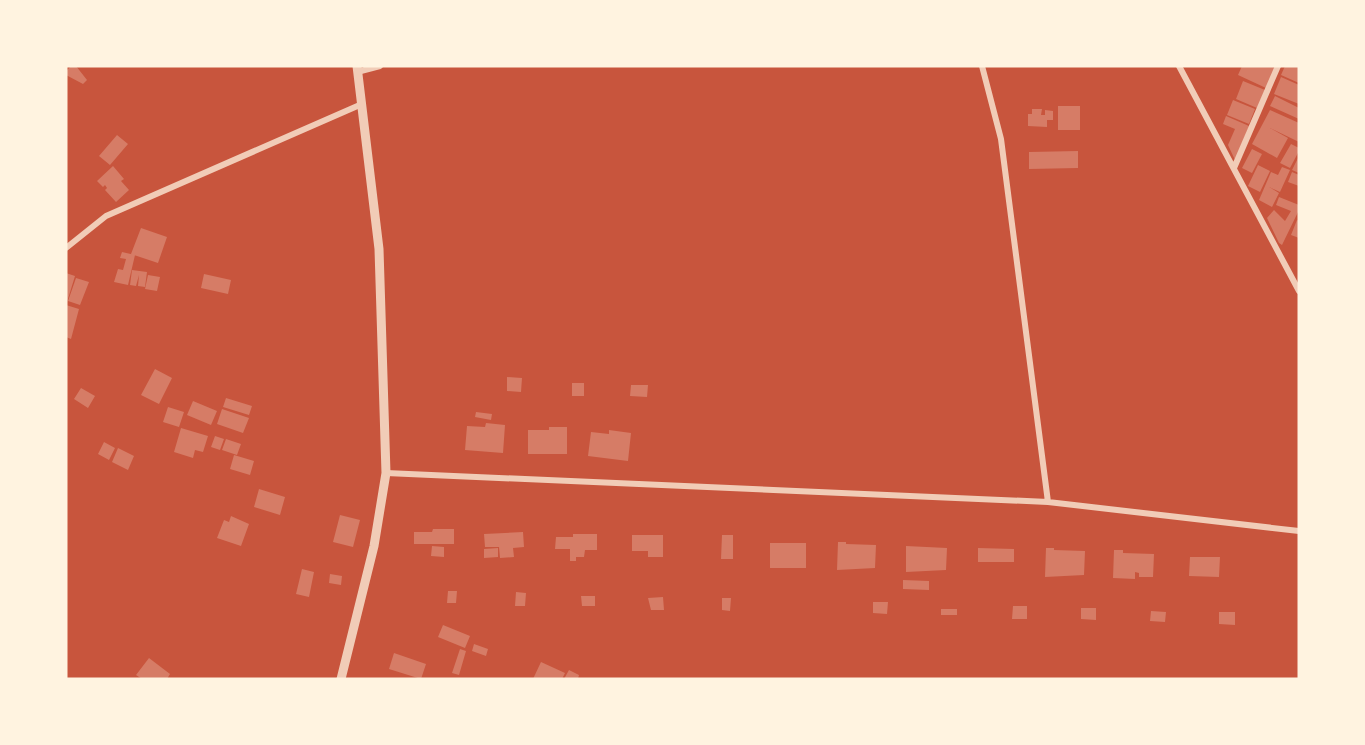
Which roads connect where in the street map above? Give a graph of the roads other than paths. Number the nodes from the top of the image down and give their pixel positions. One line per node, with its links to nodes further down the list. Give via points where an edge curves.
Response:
1 (380, 66): 5 (street)
2 (982, 66): 11 (street, via 1001,140)
3 (1179, 66): 7 (street)
4 (1278, 66): 7 (street)
5 (357, 69): 6 (street)
6 (362, 104): 8 (street, via 106,216); 10 (street, via 379,249)
7 (1234, 168): 9 (street)
8 (66, 248)
9 (1299, 291)
10 (386, 473): 11 (street); 13 (street, via 374,546)
11 (1048, 502): 12 (street)
12 (1299, 531)
13 (341, 679)

